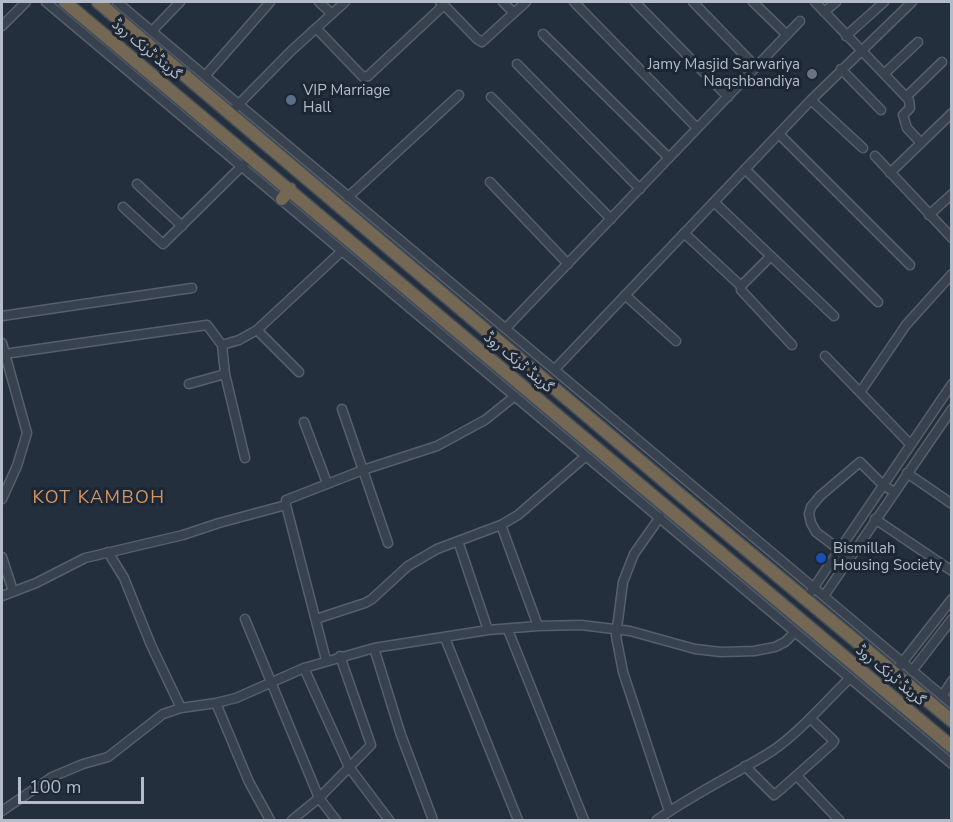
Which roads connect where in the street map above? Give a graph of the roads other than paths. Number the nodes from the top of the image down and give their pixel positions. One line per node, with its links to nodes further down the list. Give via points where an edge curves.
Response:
1 (26, 2): 25 (street)
2 (46, 2): 55 (street)
3 (65, 2): 51 (highway, گرینڈ ٹرنک روڈ)
4 (98, 2): 44 (highway, گرینڈ ٹرنک روڈ)
5 (117, 2): 27 (street)
6 (180, 2): 27 (street)
7 (270, 2): 38 (street)
8 (320, 2): 23 (street)
9 (345, 2): 23 (street)
10 (503, 2): 22 (street)
11 (526, 2): 22 (street)
12 (574, 2): 47 (street)
13 (634, 2): 41 (street)
14 (693, 2): 35 (street)
15 (753, 2): 29 (street)
16 (815, 2): 21 (street)
17 (836, 2): 21 (street)
18 (884, 2): 30 (street)
19 (912, 2): 32 (street)
20 (442, 3): 22 (street, via 482,42); 26 (street, via 368,76 363,76)
21 (824, 12): 30 (street)
22 (514, 13)
23 (332, 14): 26 (street)
24 (800, 21): 29 (street)
25 (2, 26)
26 (316, 28): 44 (street)
27 (152, 31): 38 (street)
28 (543, 34): 54 (street)
29 (787, 35): 35 (street)
30 (846, 36): 32 (street)
31 (918, 42): 37 (street)
32 (860, 51): 36 (street); 37 (street)
33 (942, 62): 42 (street)
34 (518, 64): 62 (street)
35 (756, 67): 41 (street)
36 (841, 69): 43 (street); 45 (street)
37 (884, 74): 42 (street)
38 (206, 75): 44 (street)
39 (459, 95): 64 (street)
40 (491, 97): 69 (street)
41 (728, 97): 47 (street)
42 (906, 97): 49 (street, via 911,104 903,115 904,123)
43 (811, 100): 48 (street); 50 (street)
44 (234, 108): 53 (highway, گرینڈ ٹرنک روڈ); 64 (street)
45 (882, 110)
46 (951, 113): 49 (street)
47 (697, 128): 54 (street)
48 (779, 134): 56 (street); 77 (street)
49 (920, 142): 57 (street)
50 (863, 148)
51 (250, 156): 55 (street); 58 (highway, گرینڈ ٹرنک روڈ)
52 (875, 156): 57 (street)
53 (283, 158): 58 (highway); 104 (highway, گرینڈ ٹرنک روڈ)
54 (669, 158): 62 (street)
55 (243, 166): 65 (street); 70 (street)
56 (745, 169): 66 (street); 82 (street)
57 (890, 172): 68 (street)
58 (271, 173): 61 (highway, گرینڈ ٹرنک روڈ)
59 (490, 182): 76 (street)
60 (137, 184): 70 (street)
61 (290, 189): 65 (highway); 75 (highway, گرینڈ ٹرنک روڈ)
62 (640, 189): 69 (street)
63 (951, 194): 68 (street)
64 (348, 197): 85 (street)
65 (282, 199): 73 (street)
66 (714, 202): 71 (street); 74 (street)
67 (123, 207): 70 (street, via 160,243 165,243)
68 (929, 215): 72 (street)
69 (611, 219): 76 (street)
70 (182, 226)
71 (684, 233): 79 (street); 81 (street)
72 (951, 238)
73 (342, 251): 75 (street); 86 (street)
74 (771, 256): 79 (street); 84 (street)
75 (365, 261): 99 (street); 118 (highway, گرینڈ ٹرنک روڈ)
76 (568, 264): 85 (street)
77 (910, 265)
78 (951, 274): 98 (street, via 906,325)
79 (741, 286): 90 (street)
80 (192, 288): 83 (street)
81 (625, 295): 87 (street); 93 (street)
82 (878, 302)
83 (2, 316)
84 (834, 316)
85 (506, 328): 93 (street)
86 (257, 330): 89 (street); 94 (street)
87 (676, 341)
88 (2, 343): 91 (street)
89 (222, 345): 91 (street, via 207,326); 95 (street)
90 (792, 345)
91 (4, 354): 114 (street, via 27,434 18,466)
92 (825, 356): 98 (street)
93 (555, 369): 103 (street)
94 (299, 372)
95 (225, 374): 96 (street); 107 (street)
96 (189, 384)
97 (951, 384): 105 (street)
98 (861, 391): 105 (street)
99 (515, 396): 106 (street); 108 (street, via 485,420 437,446)
100 (342, 409): 108 (street)
101 (951, 409): 109 (street)
102 (304, 422): 110 (street)
103 (624, 428): 104 (street); 117 (street)
104 (614, 438): 113 (highway, گرینڈ ٹرنک روڈ)
105 (910, 444): 111 (street)
106 (586, 456): 118 (street); 121 (street)
107 (245, 458)
108 (363, 470): 110 (street); 123 (street)
109 (907, 473): 112 (street); 115 (street)
110 (327, 483): 116 (street, via 291,497)
111 (883, 485): 112 (street); 124 (street); 124 (street, via 860,462 814,502 809,514 813,528)
112 (894, 492): 120 (street)
113 (683, 497): 118 (highway); 119 (highway, گرینڈ ٹرنک روڈ)
114 (2, 499)
115 (951, 504)
116 (286, 505): 125 (street); 136 (street)
117 (717, 505): 119 (street); 129 (street)
118 (665, 515): 139 (street, via 634,554 623,582); 142 (street); 159 (highway, گرینڈ ٹرنک روڈ)
119 (707, 517): 133 (highway, گرینڈ ٹرنک روڈ)
120 (875, 519): 126 (street); 128 (street)
121 (501, 525): 122 (street); 138 (street)
122 (458, 541): 136 (street, via 408,566 372,599); 140 (street)
123 (388, 543)
124 (839, 550): 126 (street); 129 (street)
125 (108, 552): 130 (street, via 85,558); 156 (street, via 124,578 150,645)
126 (849, 556): 132 (street)
127 (2, 557): 130 (street)
128 (951, 571)
129 (814, 588): 132 (street); 133 (street)
130 (13, 591): 131 (street)
131 (2, 596)
132 (824, 596): 148 (street)
133 (806, 598): 148 (highway, گرینڈ ٹرنک روڈ)
134 (951, 599): 148 (street)
135 (245, 619): 152 (street)
136 (316, 619): 146 (street)
137 (951, 619): 149 (street)
138 (538, 626): 139 (street); 141 (street)
139 (617, 629): 142 (street, via 721,652 775,646); 166 (street, via 623,672)
140 (488, 630): 141 (street); 143 (street)
141 (508, 630): 173 (street)
142 (795, 632): 150 (street)
143 (445, 638): 144 (street); 172 (street)
144 (374, 648): 145 (street); 171 (street)
145 (340, 656): 146 (street); 162 (street, via 371,745)
146 (326, 660): 147 (street)
147 (304, 668): 152 (street); 162 (street)
148 (898, 668): 149 (street); 158 (highway, گرینڈ ٹرنک روڈ)
149 (912, 671): 153 (street)
150 (850, 678): 157 (street); 160 (street)
151 (951, 681): 153 (street)
152 (271, 683): 154 (street); 164 (street)
153 (942, 696): 155 (street)
154 (216, 703): 156 (street); 167 (street, via 249,782)
155 (951, 704)
156 (181, 708): 165 (street, via 163,714 108,757 52,777)
157 (810, 718): 161 (street, via 773,750); 163 (street, via 834,741)
158 (951, 721)
159 (951, 747)
160 (951, 764)
161 (745, 766): 163 (street, via 774,795); 166 (street)
162 (349, 767): 164 (street); 170 (street)
163 (797, 776): 175 (street)
164 (319, 798): 168 (street); 169 (street)
165 (2, 812)
166 (669, 812): 174 (street)
167 (270, 820)
168 (292, 820)
169 (336, 820)
170 (389, 820)
171 (433, 820)
172 (518, 820)
173 (584, 820)
174 (657, 820)
175 (839, 820)

